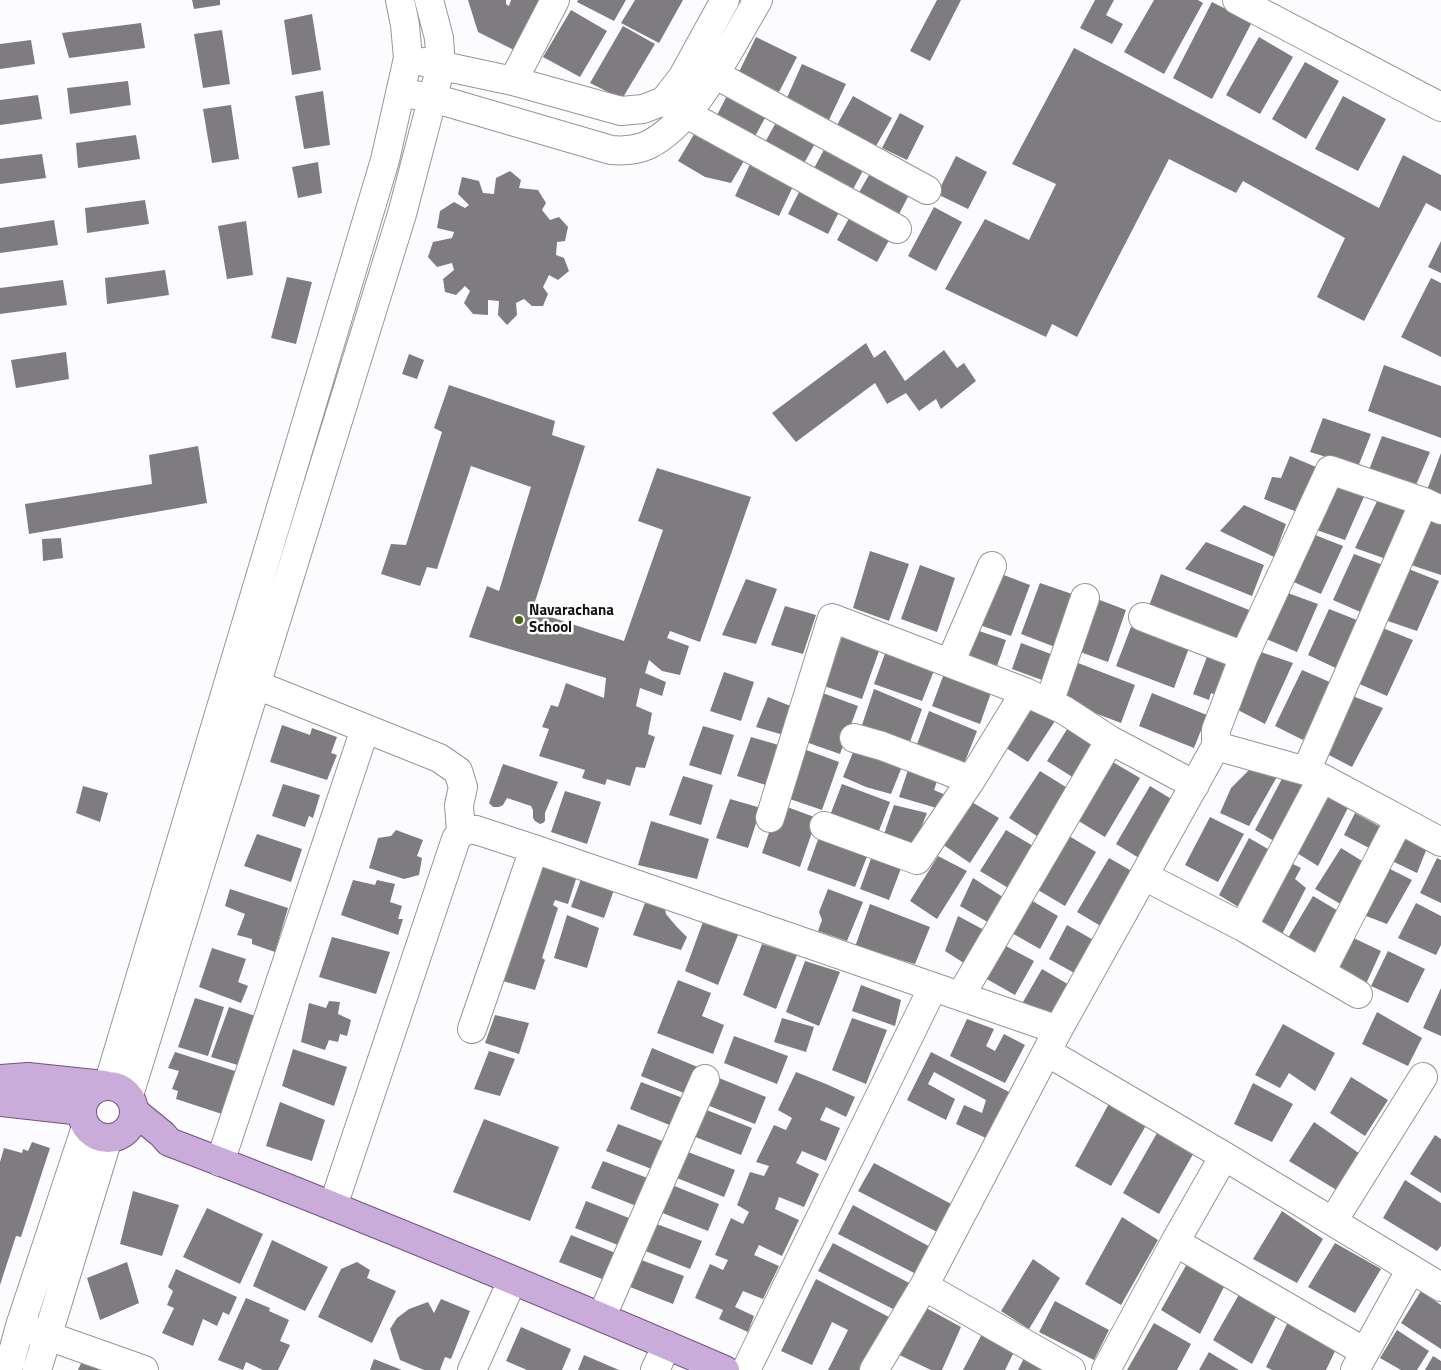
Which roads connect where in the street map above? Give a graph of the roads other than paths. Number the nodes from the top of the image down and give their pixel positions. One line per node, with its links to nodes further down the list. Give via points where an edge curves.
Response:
1 (400, 0): 7 (street)
2 (429, 0): 8 (street, via 439,38)
3 (555, 0): 10 (street)
4 (725, 0): 9 (street)
5 (758, 0): 9 (street)
6 (1237, 0): 13 (street)
7 (408, 58): 8 (street); 11 (street)
8 (441, 66): 10 (street); 12 (street)
9 (703, 68): 14 (street, via 682,78); 15 (street)
10 (513, 81): 14 (street, via 621,111)
11 (401, 93): 12 (street); 18 (street, via 385,160)
12 (433, 98): 14 (street, via 611,150 624,151 647,145 663,135); 19 (street, via 402,214)
13 (1441, 107)
14 (675, 108): 16 (street)
15 (927, 190)
16 (897, 229)
17 (1433, 506): 23 (street, via 1330,470); 31 (street)
18 (269, 546): 19 (street); 51 (street)
19 (297, 554): 25 (street)
20 (992, 566): 24 (street)
21 (1085, 598): 26 (street)
22 (1143, 617): 23 (street)
23 (1244, 656): 30 (street, via 1216,730)
24 (950, 663): 26 (street); 34 (street, via 832,618)
25 (257, 685): 27 (street); 51 (street)
26 (1037, 698): 29 (street, via 1064,710); 32 (street)
27 (365, 729): 37 (street, via 439,758 458,771 463,786 459,805); 56 (street)
28 (854, 738): 32 (street)
29 (1110, 740): 33 (street); 45 (street)
30 (1216, 746): 31 (street); 33 (street)
31 (1314, 775): 35 (street); 41 (street)
32 (971, 780): 36 (street, via 917,860)
33 (1195, 785): 40 (street)
34 (770, 818)
35 (1399, 820): 38 (street); 42 (street)
36 (824, 826)
37 (461, 832): 39 (street, via 476,830); 57 (street)
38 (1441, 842)
39 (534, 849): 43 (street); 46 (street)
40 (1144, 876): 41 (street); 47 (street)
41 (1243, 927): 42 (street)
42 (1321, 972): 44 (street)
43 (933, 987): 45 (street); 75 (street)
44 (1358, 994)
45 (961, 995): 47 (street)
46 (472, 1029)
47 (1053, 1041): 55 (street); 62 (street)
48 (1423, 1077): 58 (street)
49 (0, 1079): 51 (main road, via 28,1077)
50 (705, 1079): 64 (street)
51 (119, 1094): 53 (main road, via 96,1088 88,1094 84,1102); 53 (main road, via 133,1121 129,1128 123,1134); 54 (main road)
52 (0, 1102): 53 (main road)
53 (98, 1128): 54 (main road, via 154,1145); 65 (street); 66 (street)
54 (169, 1142): 56 (main road)
55 (1224, 1156): 58 (street); 59 (street)
56 (220, 1162): 57 (main road)
57 (333, 1206): 61 (main road)
58 (1333, 1221): 60 (street)
59 (1175, 1242): 68 (street); 78 (street)
60 (1411, 1269): 63 (street); 68 (street)
61 (512, 1280): 64 (main road); 72 (street)
62 (924, 1286): 76 (street); 77 (street)
63 (1441, 1287)
64 (602, 1316): 67 (main road)
65 (20, 1326): 66 (street); 69 (street)
66 (47, 1336): 70 (street); 71 (street)
67 (667, 1345): 73 (street); 74 (main road)
68 (1360, 1361)
69 (8, 1370)
70 (37, 1370)
71 (144, 1370)
72 (472, 1370)
73 (655, 1370)
74 (726, 1370)
75 (746, 1370)
76 (874, 1370)
77 (1071, 1370)
78 (1106, 1370)

